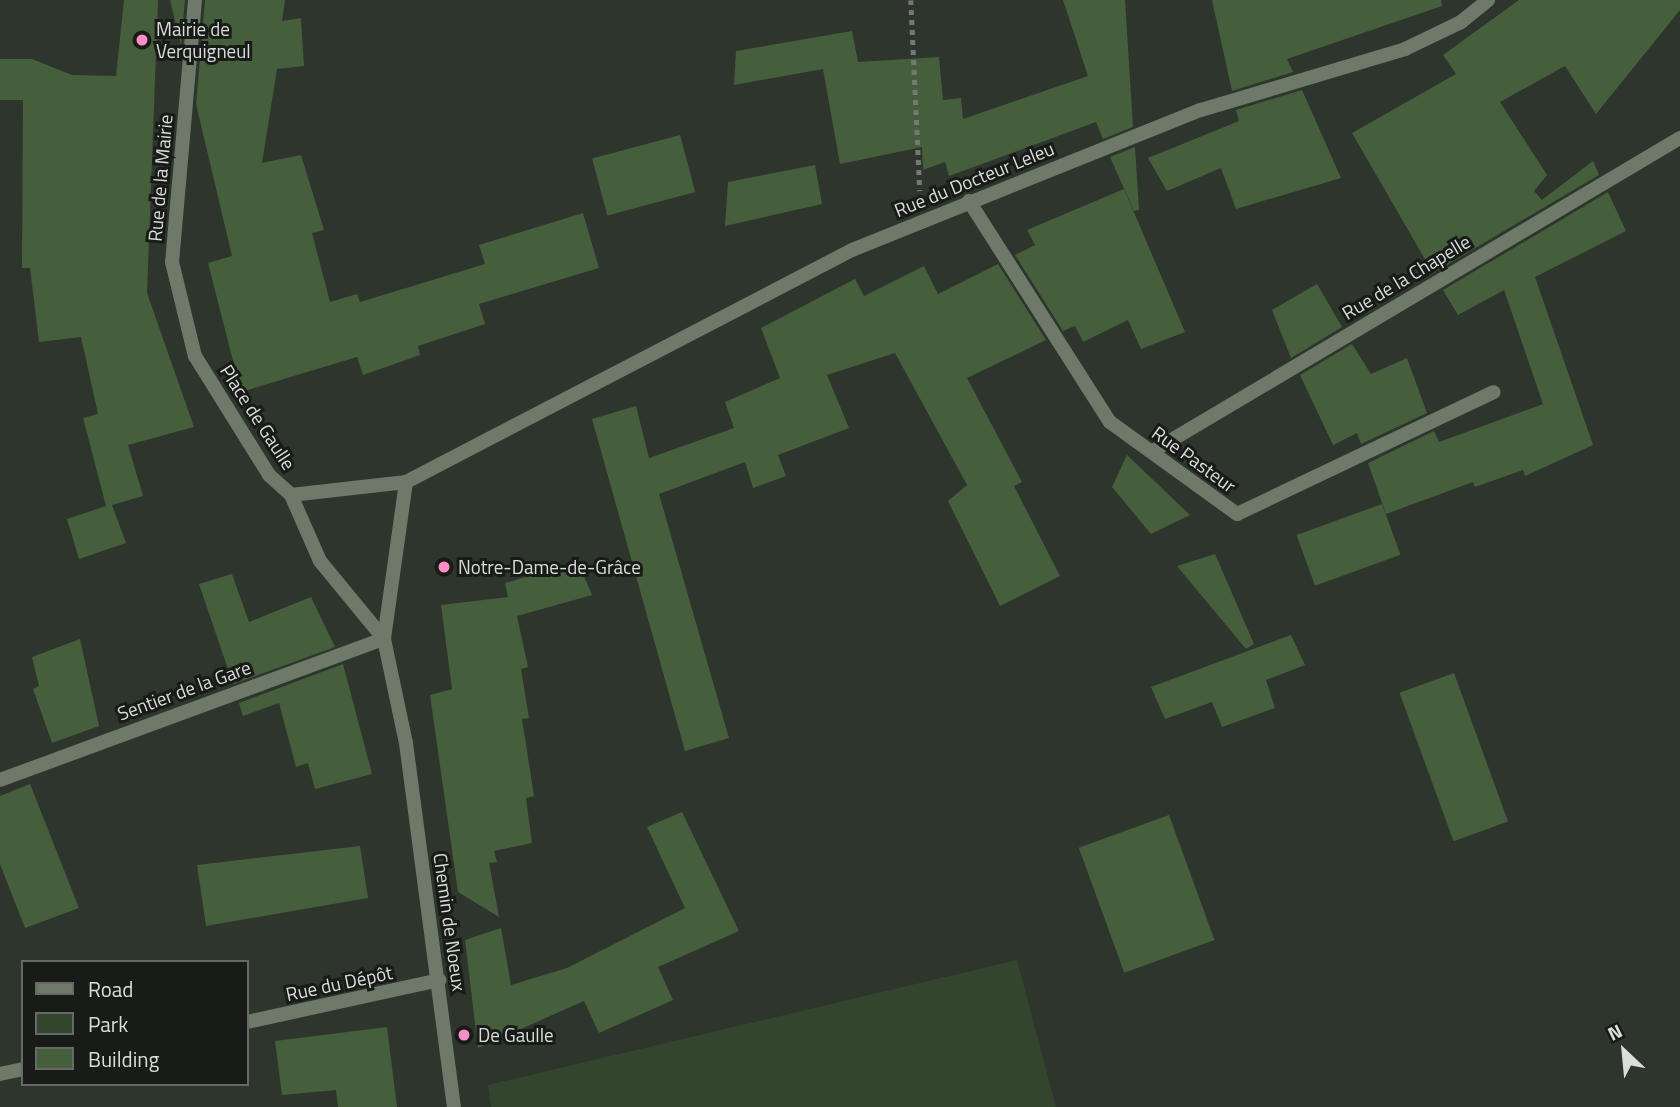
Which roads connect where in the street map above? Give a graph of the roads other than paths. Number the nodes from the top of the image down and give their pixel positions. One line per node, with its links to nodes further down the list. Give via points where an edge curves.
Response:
1 (195, 0): 5 (street, Rue de la Mairie, via 172,262)
2 (1488, 0): 4 (street, Rue du Docteur Leleu, via 1461,22 1405,49 1201,110)
3 (1680, 138): 8 (street, Rue de la Chapelle)
4 (969, 201): 7 (street, Rue du Docteur Leleu, via 852,250); 8 (street, Rue Pasteur, via 1110,422)
5 (195, 356): 10 (street, Place de Gaulle, via 269,475)
6 (1494, 391): 8 (street, Rue Pasteur, via 1237,514)
7 (490, 435): 9 (street, Place de Gaulle)
8 (1153, 452)
9 (406, 482): 10 (street, Place de Gaulle); 11 (street, Place de Gaulle)
10 (291, 495): 11 (street, Place de Gaulle, via 320,561)
11 (384, 639): 12 (street, Place de Gaulle); 13 (street, Sentier de la Gare)
12 (406, 743): 14 (street, Chemin de Noeux)
13 (0, 780)
14 (439, 981): 15 (street, Rue du Dépôt); 18 (street, Chemin de Noeux)
15 (248, 1022)
16 (21, 1069): 17 (street)
17 (0, 1074)
18 (454, 1107)

